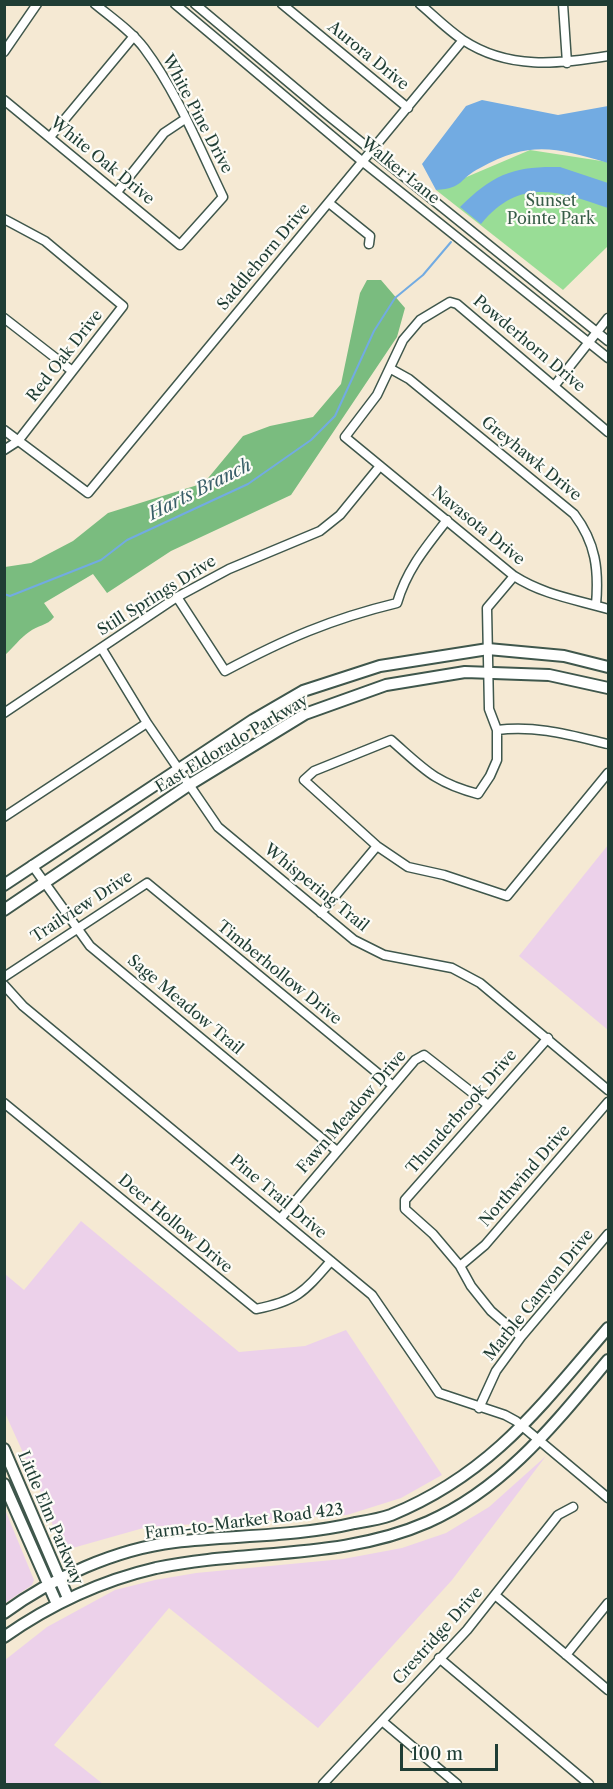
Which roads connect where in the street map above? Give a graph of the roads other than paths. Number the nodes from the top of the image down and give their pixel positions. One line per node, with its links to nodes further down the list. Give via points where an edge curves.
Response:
1 (37, 4): 10 (street)
2 (95, 4): 8 (street, White Pine Drive)
3 (175, 4): 18 (street, Walker Lane)
4 (195, 4): 17 (street, Walker Lane)
5 (282, 4): 14 (street, Aurora Drive)
6 (420, 4): 9 (street)
7 (563, 4): 12 (street)
8 (134, 36): 15 (street, White Pine Drive); 16 (street)
9 (464, 40): 12 (street, via 533,64); 14 (street, Saddlehorn Drive)
10 (4, 52)
11 (609, 56): 12 (street)
12 (567, 63)
13 (4, 100): 16 (street, White Oak Drive)
14 (408, 108): 17 (street, Saddlehorn Drive)
15 (185, 119): 19 (street, via 164,133); 23 (street, White Pine Drive, via 223,197)
16 (50, 137): 19 (street, White Oak Drive)
17 (372, 151): 18 (street, Saddlehorn Drive); 26 (street, Walker Lane)
18 (363, 162): 20 (street, Saddlehorn Drive); 28 (street, Walker Lane)
19 (117, 192): 23 (street, White Oak Drive)
20 (329, 203): 22 (street, via 370,236); 35 (street, Saddlehorn Drive, via 88,493)
21 (4, 219): 31 (street, Red Oak Drive, via 45,242 123,306)
22 (369, 244)
23 (180, 245)
24 (4, 318): 31 (street)
25 (609, 318): 26 (street)
26 (597, 332): 27 (street, Walker Lane); 28 (street)
27 (609, 341)
28 (589, 343): 29 (street, Walker Lane); 32 (street)
29 (609, 358)
30 (391, 369): 32 (street, Powderhorn Drive, via 403,340 420,320 450,302); 37 (street, Navasota Drive, via 377,395 345,436); 41 (street, Greyhawk Drive, via 410,379 574,514 595,551 599,574)
31 (71, 370): 35 (street, Red Oak Drive)
32 (555, 385): 34 (street, Powderhorn Drive)
33 (4, 430): 35 (street)
34 (609, 432)
35 (18, 441): 36 (street, Red Oak Drive)
36 (4, 450)
37 (380, 466): 38 (street, Navasota Drive); 40 (street, Still Springs Drive, via 340,515 320,531 229,569)
38 (447, 520): 39 (street, Navasota Drive); 40 (street, via 413,562 397,603 343,616 284,639 225,671)
39 (514, 576): 41 (street, Navasota Drive, via 534,589); 44 (street, via 487,608)
40 (177, 597): 43 (street, Still Springs Drive)
41 (597, 605): 42 (street, Navasota Drive)
42 (609, 609)
43 (102, 649): 48 (street, Still Springs Drive); 49 (street, Whispering Trail)
44 (488, 649): 45 (main road, East Eldorado Parkway, via 564,656); 46 (street); 52 (main road, East Eldorado Parkway, via 380,666 303,691)
45 (609, 667)
46 (488, 671): 47 (main road, East Eldorado Parkway, via 549,675); 50 (street, via 489,709); 54 (main road, East Eldorado Parkway, via 386,685 305,714)
47 (609, 688)
48 (4, 713)
49 (147, 723): 52 (street, Whispering Trail); 55 (street)
50 (497, 730): 51 (street, via 549,730); 56 (street, via 497,760 478,794 434,778 391,740 314,771 304,780)
51 (609, 744)
52 (179, 771): 54 (street, Whispering Trail); 57 (main road, East Eldorado Parkway)
53 (609, 773): 56 (street, via 507,896 408,867)
54 (189, 785): 58 (main road, East Eldorado Parkway); 62 (street, Whispering Trail, via 218,827)
55 (4, 817)
56 (377, 846): 62 (street)
57 (32, 865): 58 (street, Sage Meadow Trail); 60 (main road, East Eldorado Parkway)
58 (45, 883): 61 (main road, East Eldorado Parkway); 63 (street, Sage Meadow Trail)
59 (147, 883): 63 (street, Trailview Drive); 67 (street, Timberhollow Drive)
60 (4, 885)
61 (4, 910)
62 (321, 913): 66 (street, Whispering Trail, via 354,940 384,955 452,968 480,983)
63 (76, 928): 64 (street, Trailview Drive); 72 (street, Sage Meadow Trail, via 90,946)
64 (4, 977)
65 (4, 985): 73 (street, Pine Trail Drive, via 23,1006)
66 (548, 1038): 68 (street, Whispering Trail); 71 (street, Thunderbrook Drive)
67 (392, 1085): 71 (street, Fawn Meadow Drive, via 424,1055); 72 (street, Fawn Meadow Drive)
68 (609, 1090)
69 (4, 1102): 75 (street, Deer Hollow Drive, via 256,1309 302,1294)
70 (609, 1102): 76 (street, Northwind Drive, via 485,1245)
71 (488, 1105): 76 (street, Thunderbrook Drive, via 405,1200 405,1209 434,1234)
72 (337, 1151): 73 (street, Fawn Meadow Drive)
73 (281, 1218): 75 (street, Pine Trail Drive)
74 (609, 1234): 78 (street, Marble Canyon Drive)
75 (331, 1261): 80 (street, Pine Trail Drive, via 372,1295 439,1393)
76 (460, 1266): 78 (street, via 492,1311)
77 (609, 1328): 81 (main road, Farm-to-Market Road 423)
78 (521, 1336): 80 (street, Marble Canyon Drive, via 496,1371)
79 (609, 1360): 82 (main road)
80 (479, 1408): 81 (street, Pine Trail Drive, via 506,1415)
81 (524, 1426): 82 (street, Pine Trail Drive); 87 (main road, Farm-to-Market Road 423, via 477,1467 437,1493 389,1516)
82 (541, 1440): 85 (street, Pine Trail Drive); 88 (main road, via 485,1489 429,1522 355,1545)
83 (4, 1449): 89 (main road, Little Elm Parkway)
84 (4, 1484): 90 (main road, Little Elm Parkway)
85 (609, 1498)
86 (573, 1507): 91 (street, Crestridge Drive, via 558,1515)
87 (307, 1532): 88 (main road); 89 (main road, Farm-to-Market Road 423, via 151,1546 108,1559)
88 (309, 1551): 92 (main road, via 157,1568 92,1586)
89 (60, 1581): 90 (main road, Farm-to-Market Road 423); 92 (main road, Little Elm Parkway)
90 (48, 1586): 94 (main road, Little Elm Parkway); 95 (main road, Farm-to-Market Road 423)
91 (495, 1595): 97 (street); 98 (street, Crestridge Drive)
92 (68, 1598): 94 (main road)
93 (609, 1603): 97 (street)
94 (57, 1604): 96 (main road)
95 (4, 1614)
96 (4, 1637)
97 (566, 1654): 99 (street)
98 (439, 1658): 100 (street, Crestridge Drive); 103 (street)
99 (609, 1690)
100 (382, 1721): 101 (street, Crestridge Drive); 102 (street)
101 (324, 1784)
102 (457, 1785)
103 (589, 1785)

